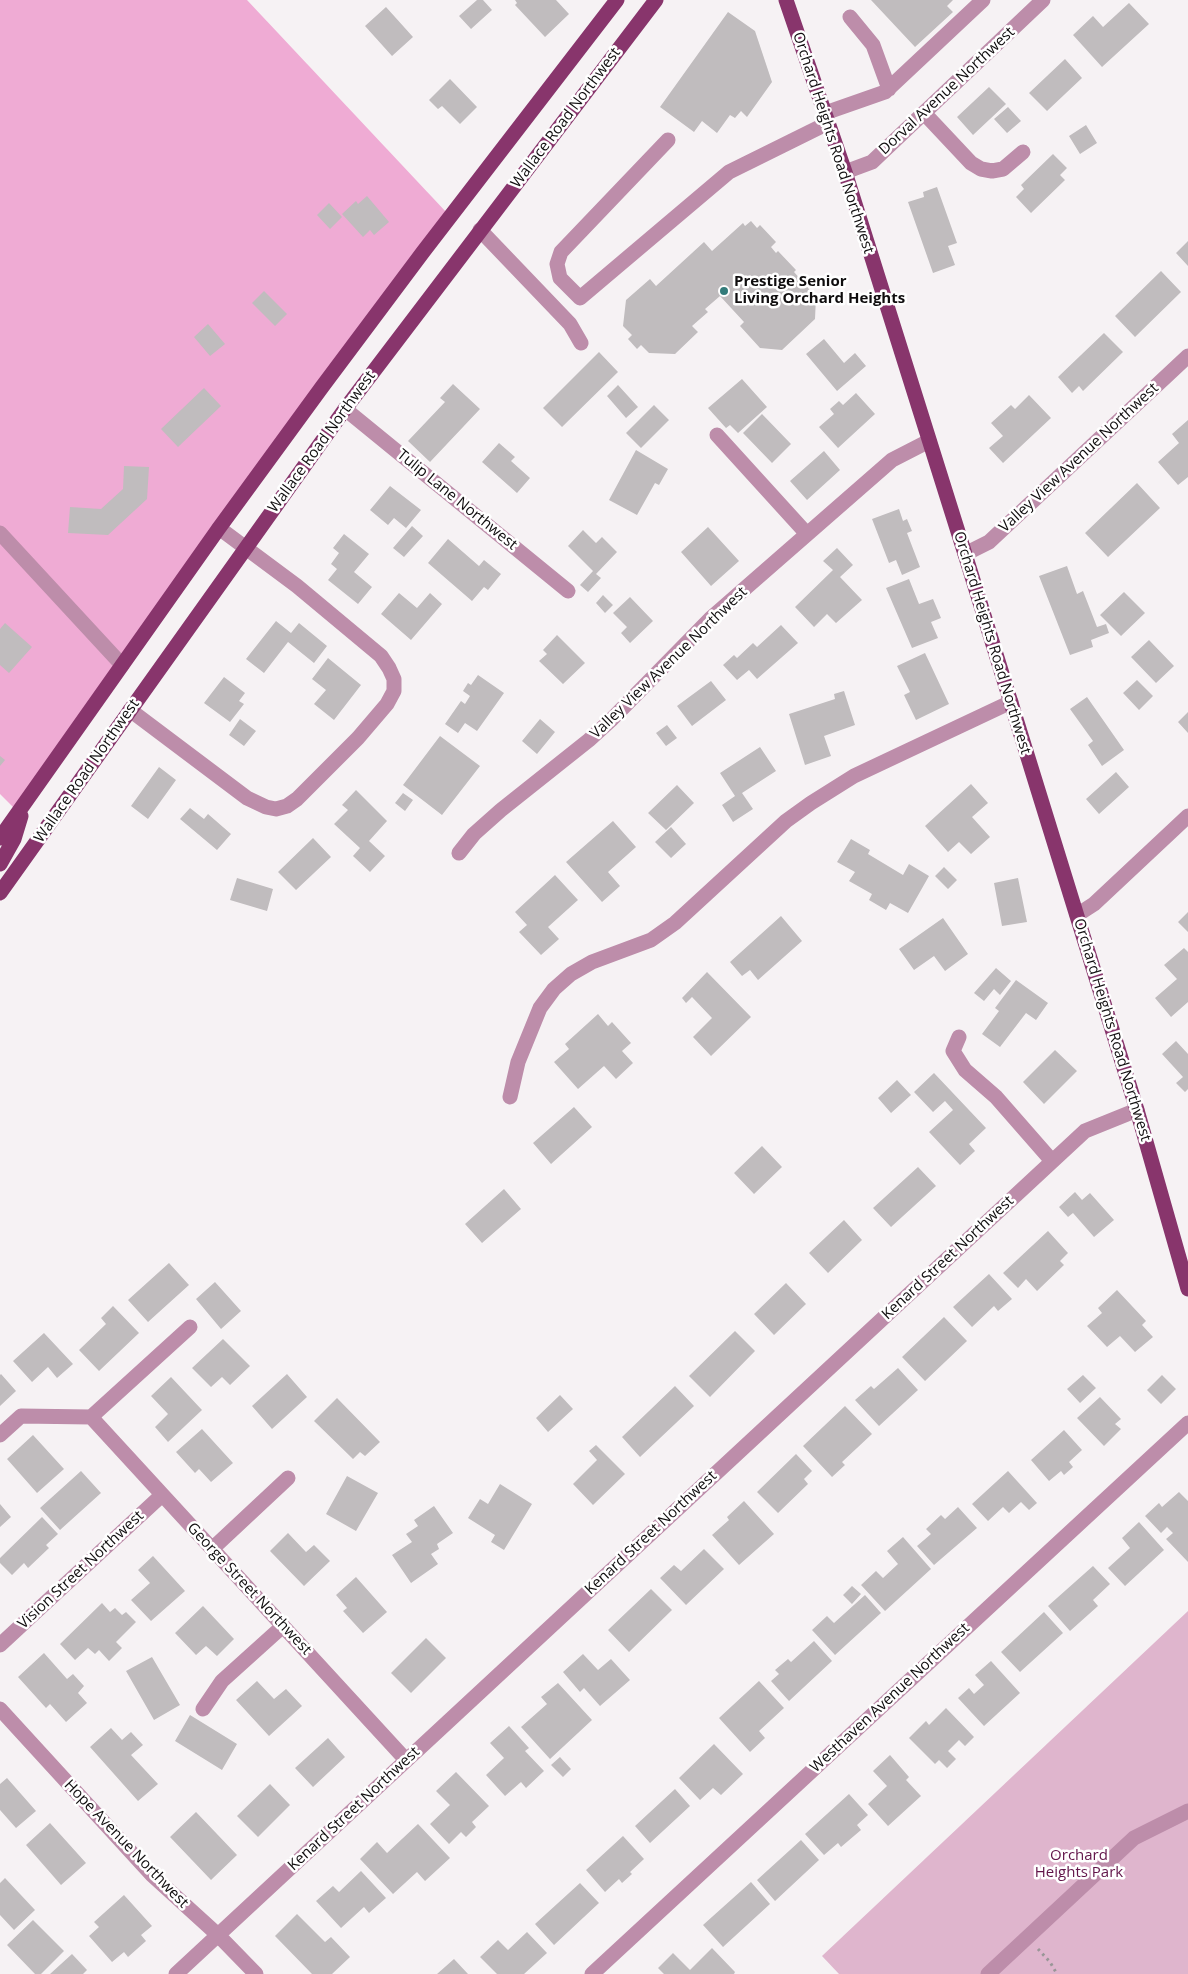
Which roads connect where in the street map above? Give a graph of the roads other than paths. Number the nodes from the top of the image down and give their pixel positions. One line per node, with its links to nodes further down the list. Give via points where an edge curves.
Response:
1 (617, 0): 19 (main road, Wallace Road Northwest, via 423,252)
2 (656, 0): 13 (main road, Wallace Road Northwest)
3 (786, 0): 9 (main road, Orchard Heights Road Northwest)
4 (983, 0): 7 (street)
5 (1043, 0): 8 (street, Dorval Avenue Northwest)
6 (850, 18): 7 (street, via 873,45)
7 (889, 88): 9 (street)
8 (924, 113): 11 (street, via 971,163 981,169 992,172 1003,168); 12 (street, Dorval Avenue Northwest, via 872,162)
9 (826, 118): 10 (street, via 729,172 580,298 560,278 557,264 560,252); 12 (main road, Orchard Heights Road Northwest)
10 (668, 140)
11 (1023, 152)
12 (845, 172): 18 (main road, Orchard Heights Road Northwest)
13 (480, 230): 14 (street, via 570,324); 16 (main road, Wallace Road Northwest)
14 (581, 343)
15 (1188, 356): 23 (street, Valley View Avenue Northwest, via 990,542)
16 (345, 409): 22 (main road, Wallace Road Northwest); 24 (street, Tulip Lane Northwest)
17 (718, 435): 21 (street)
18 (929, 441): 21 (street, Valley View Avenue Northwest, via 892,460); 23 (main road, Orchard Heights Road Northwest)
19 (219, 528): 22 (street); 25 (main road, Wallace Road Northwest)
20 (0, 533): 25 (street)
21 (807, 534): 31 (street, Valley View Avenue Northwest, via 710,619 596,733 501,810 474,834)
22 (246, 546): 27 (main road, Wallace Road Northwest); 27 (street, via 380,656 394,679 394,691 387,704 297,799 276,809 247,798)
23 (965, 554): 26 (main road, Orchard Heights Road Northwest)
24 (568, 591)
25 (122, 665): 28 (main road, Wallace Road Northwest)
26 (1010, 702): 34 (main road, Orchard Heights Road Northwest); 36 (street, via 854,776 786,821 675,923 650,940 592,962 571,974 540,1008 518,1062)
27 (130, 710): 33 (main road, Wallace Road Northwest)
28 (25, 802): 30 (main road, Wallace Road Northwest); 32 (main road, via 14,839)
29 (1188, 816): 34 (street, via 1094,904)
30 (0, 838)
31 (459, 853)
32 (0, 864)
33 (0, 892)
34 (1077, 915): 37 (main road, Orchard Heights Road Northwest)
35 (959, 1037): 38 (street, via 953,1051 965,1070 996,1097)
36 (510, 1097)
37 (1137, 1110): 38 (street, Kenard Street Northwest, via 1085,1131); 39 (main road, Orchard Heights Road Northwest)
38 (1052, 1162): 51 (street, Kenard Street Northwest)
39 (1188, 1286)
40 (190, 1327): 41 (street)
41 (91, 1418): 43 (street, via 21,1416); 45 (street, George Street Northwest)
42 (1188, 1423): 56 (street, Westhaven Avenue Northwest)
43 (0, 1435)
44 (288, 1478): 46 (street)
45 (162, 1495): 46 (street, George Street Northwest); 48 (street, Vision Street Northwest)
46 (212, 1549): 47 (street, George Street Northwest)
47 (283, 1626): 50 (street, via 222,1681); 51 (street, George Street Northwest)
48 (0, 1645)
49 (0, 1709): 53 (street, Hope Avenue Northwest, via 152,1875)
50 (203, 1709)
51 (406, 1760): 53 (street, Kenard Street Northwest)
52 (1188, 1811): 57 (street, via 1134,1838)
53 (218, 1935): 54 (street, Kenard Street Northwest); 55 (street, Hope Avenue Northwest)
54 (176, 1974)
55 (256, 1974)
56 (592, 1974)
57 (988, 1974)

